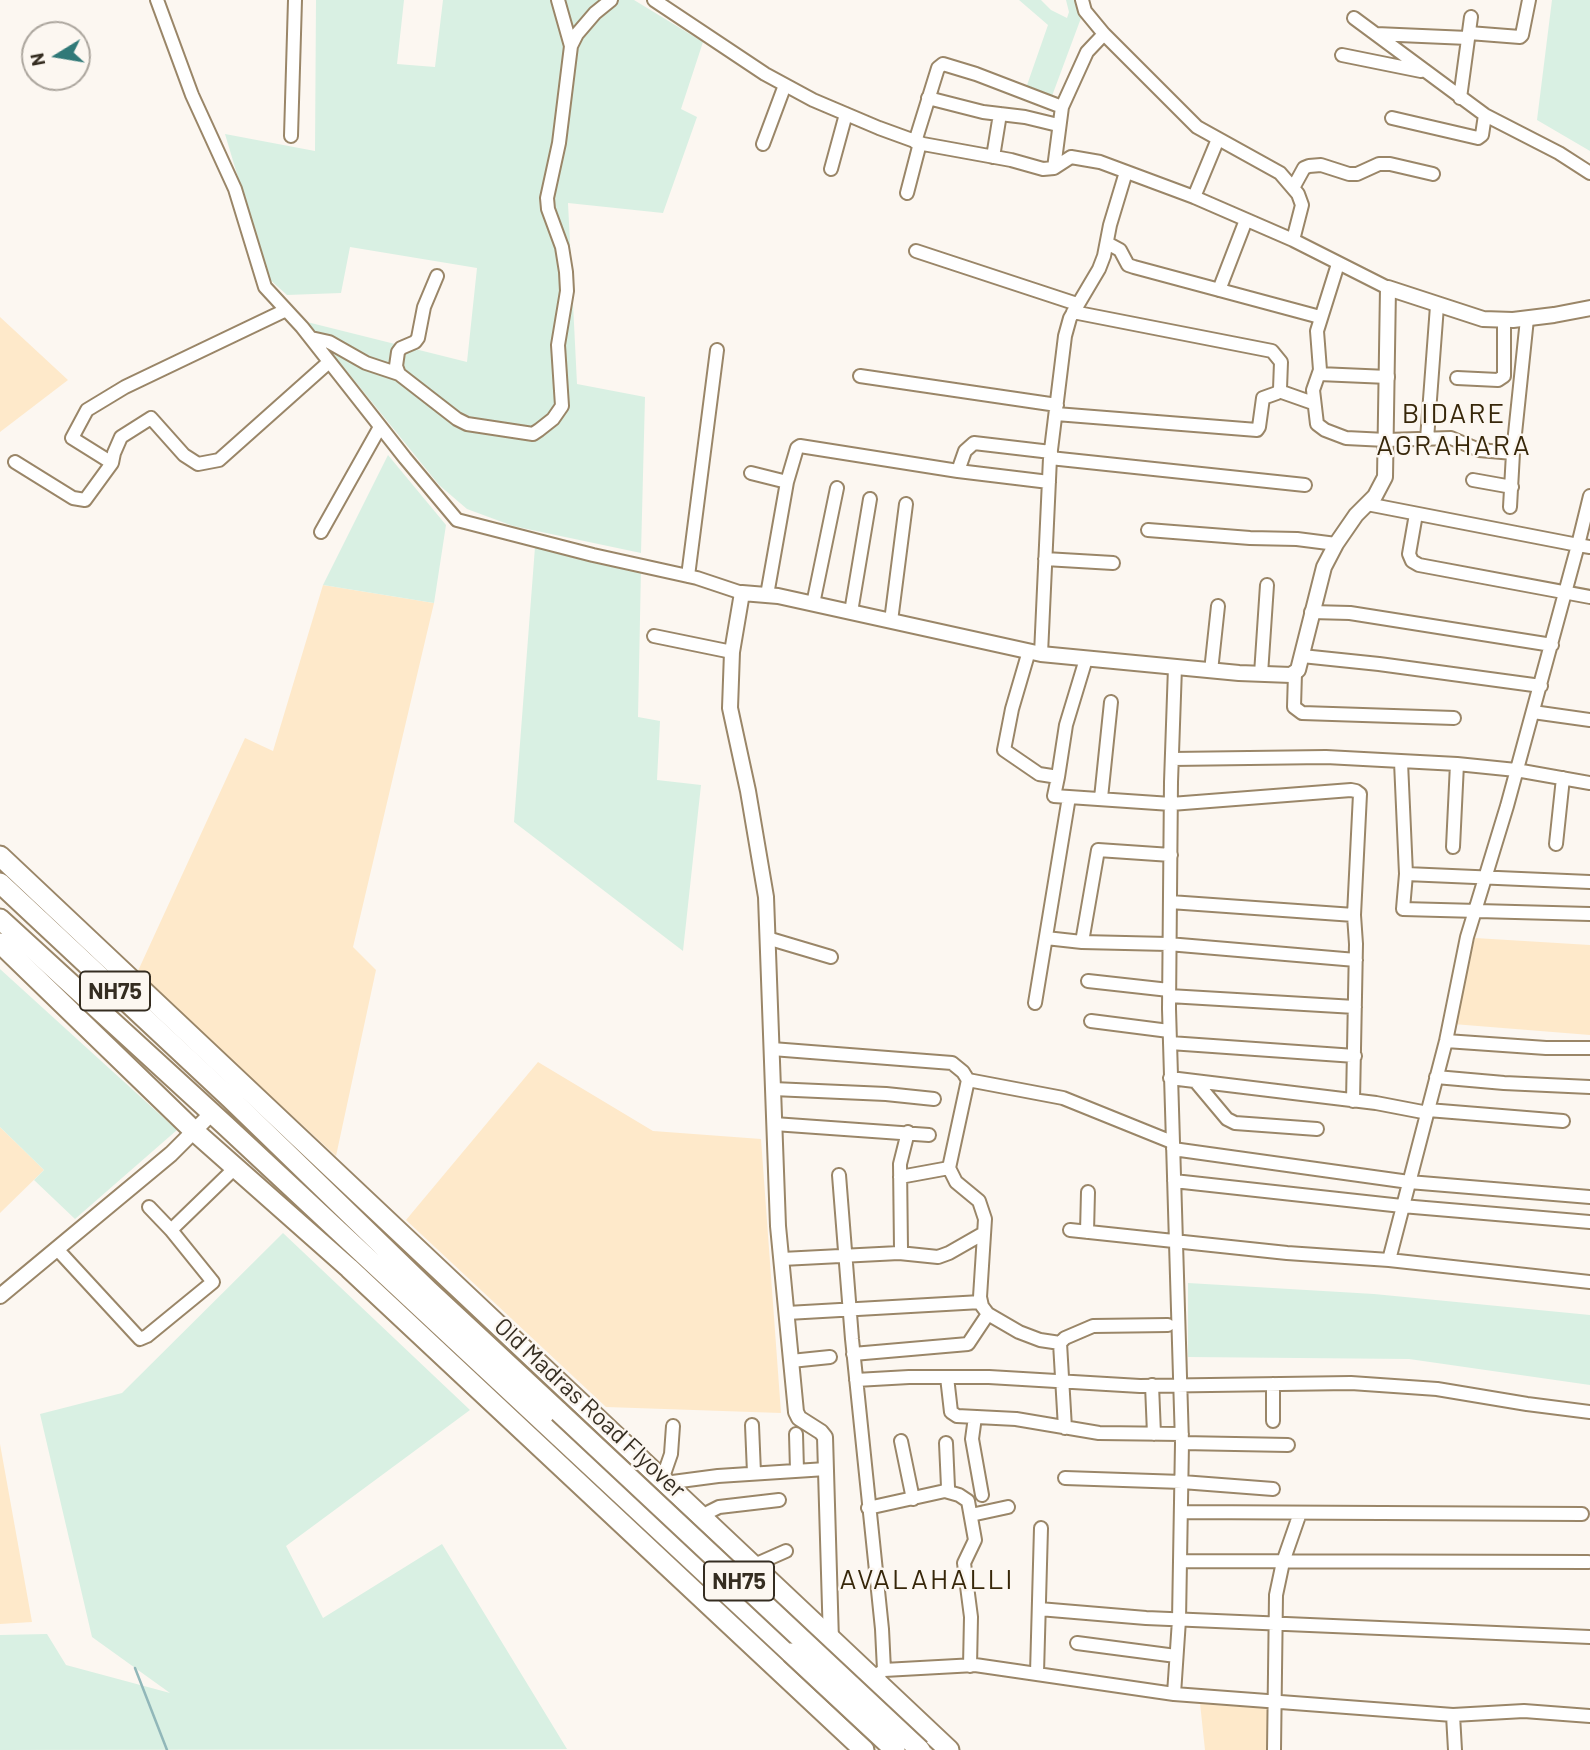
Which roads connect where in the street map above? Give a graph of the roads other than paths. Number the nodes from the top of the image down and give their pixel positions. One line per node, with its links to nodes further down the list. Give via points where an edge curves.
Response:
1 (157, 0): 49 (street, via 192,95 235,189 265,287)
2 (295, 0): 25 (street)
3 (558, 0): 13 (street)
4 (611, 0): 13 (street, via 595,13)
5 (654, 0): 16 (street)
6 (1082, 0): 10 (street)
7 (1529, 0): 12 (street, via 1520,37)
8 (1471, 16): 12 (street)
9 (1354, 18): 11 (street)
10 (1104, 34): 19 (street, via 1087,52); 26 (street, via 1182,114)
11 (1375, 34): 12 (street); 15 (street)
12 (1468, 36): 18 (street)
13 (571, 46): 56 (street, via 547,198 566,272 558,345 562,406 533,434 467,424)
14 (1342, 55): 15 (street)
15 (1427, 72): 18 (street)
16 (785, 85): 20 (street); 28 (street)
17 (928, 97): 19 (street, via 943,64); 21 (street); 27 (street)
18 (1460, 98): 22 (street)
19 (1062, 107): 24 (street)
20 (846, 114): 27 (street); 31 (street)
21 (1000, 114): 24 (street); 29 (street)
22 (1485, 115): 23 (street, via 1478,138); 33 (street)
23 (1392, 118)
24 (1058, 125): 30 (street)
25 (291, 136)
26 (1218, 139): 35 (street, via 1280,173); 37 (street)
27 (917, 142): 29 (street); 36 (street)
28 (763, 144)
29 (993, 157): 30 (street)
30 (1054, 168): 32 (street, via 1066,158 1077,157)
31 (831, 169)
32 (1126, 172): 37 (street); 40 (street)
33 (1590, 173)
34 (1433, 174): 35 (street, via 1390,164 1357,174 1309,166)
35 (1293, 188): 39 (street, via 1302,205)
36 (907, 193)
37 (1194, 197): 38 (street)
38 (1246, 220): 39 (street); 45 (street)
39 (1293, 240): 42 (street)
40 (1107, 243): 45 (street, via 1120,250 1128,265); 47 (street, via 1099,268)
41 (916, 251): 47 (street)
42 (1338, 264): 44 (street); 50 (street)
43 (437, 276): 56 (street, via 418,338 398,352)
44 (1388, 288): 46 (street); 59 (street)
45 (1219, 290): 50 (street)
46 (1437, 306): 52 (street); 65 (street)
47 (1075, 308): 61 (street, via 1272,351 1281,362); 63 (street, via 1065,336)
48 (1590, 308): 51 (street)
49 (286, 310): 53 (street); 70 (street, via 87,410 72,438)
50 (1320, 317): 57 (street)
51 (1527, 319): 52 (street); 67 (street)
52 (1504, 320): 60 (street, via 1504,376 1498,380)
53 (311, 338): 55 (street); 56 (street)
54 (717, 350): 91 (street)
55 (330, 362): 64 (street); 70 (street, via 219,460 198,464 151,418 121,437)
56 (399, 374)
57 (1319, 374): 59 (street); 62 (street)
58 (860, 376): 63 (street)
59 (1388, 376): 66 (street)
60 (1457, 378)
61 (1279, 391): 62 (street); 63 (street, via 1262,398 1256,430)
62 (1314, 403): 66 (street, via 1320,428 1346,438)
63 (1056, 409): 68 (street)
64 (380, 427): 86 (street); 91 (street, via 457,520)
65 (1427, 439): 66 (street); 67 (street, via 1451,438 1479,450)
66 (1386, 440): 82 (street, via 1385,477)
67 (1513, 453): 77 (street)
68 (1051, 455): 71 (street, via 974,443 965,451); 75 (street); 76 (street)
69 (15, 462): 70 (street, via 73,498 85,500)
70 (112, 463)
71 (958, 471): 74 (street, via 804,445 797,448); 75 (street)
72 (751, 473): 74 (street)
73 (1473, 480): 77 (street)
74 (787, 482): 95 (street)
75 (1049, 482): 89 (street)
76 (1306, 485)
77 (1512, 487): 83 (street)
78 (837, 488): 97 (street)
79 (1590, 496): 88 (street)
80 (870, 499): 99 (street)
81 (906, 504): 101 (street)
82 (1367, 505): 84 (street); 87 (street)
83 (1510, 506)
84 (1416, 514): 88 (street); 93 (street, via 1409,554 1419,565)
85 (1148, 530): 87 (street)
86 (321, 532)
87 (1335, 544): 100 (street)
88 (1584, 546): 93 (street)
89 (1045, 559): 90 (street); 105 (street)
90 (1113, 563)
91 (688, 576): 94 (street)
92 (1267, 585): 111 (street)
93 (1566, 592): 96 (street); 103 (street)
94 (742, 593): 95 (street); 104 (street)
95 (767, 595): 97 (street)
96 (1590, 597)
97 (813, 604): 99 (street)
98 (1218, 606): 109 (street)
99 (851, 612): 101 (street)
100 (1311, 612): 103 (street, via 1350,613); 106 (street)
101 (891, 621): 105 (street)
102 (654, 636): 104 (street)
103 (1552, 645): 112 (street)
104 (732, 652): 140 (street, via 730,708 762,870)
105 (1035, 653): 107 (street); 121 (street, via 1012,709 1004,750 1039,774)
106 (1302, 656): 110 (street); 112 (street)
107 (1086, 659): 108 (street); 121 (street, via 1066,725)
108 (1175, 667): 109 (street); 117 (street)
109 (1211, 671): 111 (street)
110 (1295, 673): 111 (street); 115 (street, via 1294,707 1302,713)
111 (1261, 674)
112 (1541, 687): 114 (street)
113 (1111, 702): 125 (street)
114 (1533, 712): 116 (street); 120 (street)
115 (1454, 718)
116 (1590, 720)
117 (1172, 759): 118 (street, via 1325,757); 126 (street)
118 (1401, 762): 119 (street); 131 (street)
119 (1457, 764): 120 (street); 128 (street)
120 (1516, 770): 122 (street); 132 (street)
121 (1058, 777): 124 (street, via 1054,796)
122 (1563, 778): 123 (street); 127 (street)
123 (1590, 783)
124 (1069, 797): 125 (street); 141 (street)
125 (1101, 798): 126 (street)
126 (1171, 804): 129 (street); 138 (street, via 1356,791 1360,794)
127 (1556, 844)
128 (1453, 847)
129 (1171, 855): 135 (street); 142 (street, via 1098,850)
130 (0, 856): 163 (main road, via 187,1030)
131 (1406, 874): 132 (street); 136 (street, via 1403,909)
132 (1486, 876): 133 (street); 136 (street)
133 (1590, 881)
134 (0, 883): 163 (main road, NH75)
135 (1170, 902): 138 (street); 144 (street)
136 (1474, 911): 137 (street); 153 (street)
137 (1590, 914)
138 (1354, 915): 146 (street)
139 (0, 919): 167 (main road, NH75)
140 (767, 938): 145 (street); 155 (street)
141 (1046, 938): 142 (street); 149 (street)
142 (1082, 942): 144 (street)
143 (0, 943): 171 (main road)
144 (1168, 944): 146 (street); 148 (street)
145 (831, 957)
146 (1356, 960): 150 (street)
147 (1088, 981): 148 (street)
148 (1169, 993): 150 (street); 152 (street)
149 (1035, 1003)
150 (1355, 1007): 156 (street)
151 (1091, 1021): 152 (street)
152 (1169, 1037): 156 (street); 158 (street)
153 (1446, 1041): 154 (street); 157 (street)
154 (1590, 1048)
155 (772, 1049): 159 (street, via 952,1063); 162 (street)
156 (1355, 1056): 165 (street)
157 (1436, 1077): 161 (street); 166 (street)
158 (1170, 1078): 160 (street); 174 (street)
159 (968, 1080): 174 (street, via 1063,1098); 176 (street)
160 (1196, 1082): 165 (street); 170 (street, via 1235,1123)
161 (1590, 1087)
162 (773, 1089): 164 (street); 169 (street)
163 (236, 1092): 214 (main road, Old Madras Road Flyover / NH75); 229 (main road, via 281,1119)
164 (934, 1099)
165 (1353, 1101): 166 (street)
166 (1428, 1112): 168 (street); 180 (street)
167 (212, 1113): 171 (street); 214 (main road, Old Madras Road Flyover / NH75)
168 (1563, 1121)
169 (774, 1124): 172 (street); 194 (street)
170 (1317, 1129)
171 (193, 1130): 175 (main road); 191 (street, via 171,1154)
172 (908, 1132): 173 (street); 178 (street)
173 (929, 1135)
174 (1172, 1146): 179 (street); 180 (street)
175 (236, 1167): 186 (street); 263 (main road)
176 (949, 1168): 178 (street); 189 (street, via 956,1182 979,1201)
177 (839, 1175): 193 (street)
178 (900, 1177): 192 (street)
179 (1174, 1181): 183 (street); 190 (street)
180 (1409, 1182): 182 (street); 183 (street)
181 (1088, 1192): 188 (street)
182 (1590, 1197)
183 (1402, 1206): 185 (street); 195 (street)
184 (149, 1207): 186 (street)
185 (1590, 1222)
186 (171, 1230): 191 (street, via 213,1282 140,1339)
187 (1070, 1230): 188 (street)
188 (1087, 1232): 190 (street)
189 (984, 1233): 192 (street, via 938,1257); 198 (street)
190 (1175, 1240): 195 (street); 211 (street)
191 (57, 1249): 197 (street)
192 (899, 1253): 193 (street)
193 (846, 1256): 194 (street); 199 (street)
194 (782, 1259): 200 (street)
195 (1389, 1260): 196 (street)
196 (1590, 1282)
197 (0, 1296)
198 (984, 1308): 199 (street); 202 (street, via 1019,1332); 203 (street, via 968,1344)
199 (849, 1309): 200 (street); 203 (street)
200 (787, 1314): 205 (street)
201 (1168, 1325): 202 (street, via 1094,1326 1074,1332)
202 (1060, 1343): 208 (street)
203 (853, 1354): 207 (street)
204 (830, 1357): 205 (street)
205 (791, 1361): 225 (street, via 797,1416 824,1434)
206 (947, 1377): 207 (street); 208 (street); 213 (street, via 951,1412)
207 (856, 1380): 237 (street)
208 (1062, 1383): 210 (street); 218 (street)
209 (1273, 1384): 211 (street); 212 (street, via 1437,1389); 215 (street)
210 (1152, 1385): 211 (street); 220 (street)
211 (1180, 1385): 221 (street)
212 (1590, 1412)
213 (975, 1417): 218 (street); 233 (street, via 972,1439)
214 (553, 1419): 265 (main road, Old Madras Road Flyover / NH75, bridge); 266 (main road, Old Madras Road Flyover / NH75, bridge)
215 (1273, 1421)
216 (752, 1425): 227 (street)
217 (673, 1426): 229 (street)
218 (1065, 1428): 220 (street)
219 (796, 1434): 226 (street)
220 (1154, 1434): 221 (street)
221 (1182, 1439): 224 (street); 230 (street)
222 (901, 1441): 234 (street)
223 (946, 1443): 232 (street)
224 (1288, 1445)
225 (825, 1469): 226 (street); 253 (street)
226 (797, 1470): 227 (street)
227 (754, 1473): 229 (street)
228 (1065, 1478): 230 (street)
229 (663, 1482): 242 (main road)
230 (1182, 1482): 231 (street); 238 (street)
231 (1273, 1489)
232 (945, 1491): 234 (street); 241 (street, via 964,1497)
233 (982, 1495)
234 (914, 1499): 237 (street)
235 (779, 1500): 242 (street, via 719,1507)
236 (1008, 1507): 241 (street)
237 (868, 1508): 258 (street, via 882,1629)
238 (1181, 1512): 239 (street); 245 (street)
239 (1300, 1513): 240 (street); 246 (street)
240 (1582, 1514)
241 (971, 1515): 256 (street, via 975,1540 964,1563 971,1617)
242 (703, 1519): 248 (main road)
243 (1041, 1528): 249 (street)
244 (786, 1551): 248 (street)
245 (1180, 1561): 246 (street); 250 (street)
246 (1283, 1562): 247 (street); 251 (street)
247 (1588, 1562)
248 (752, 1566): 253 (main road)
249 (1040, 1609): 250 (street); 257 (street)
250 (1179, 1620): 251 (street); 255 (street)
251 (1275, 1623): 252 (street); 260 (street)
252 (1590, 1637)
253 (831, 1641): 258 (main road)
254 (1077, 1643): 255 (street)
255 (1176, 1656): 259 (street)
256 (970, 1666): 257 (street); 258 (street)
257 (1037, 1673): 259 (street)
258 (878, 1674): 263 (street); 267 (main road)
259 (1174, 1695): 260 (street)
260 (1275, 1702): 261 (street); 268 (street)
261 (1453, 1715): 262 (street, via 1524,1712); 269 (street)
262 (1590, 1716)
263 (832, 1721): 264 (main road)
264 (863, 1750)
265 (895, 1750)
266 (919, 1750)
267 (949, 1750)
268 (1274, 1750)
269 (1455, 1750)

